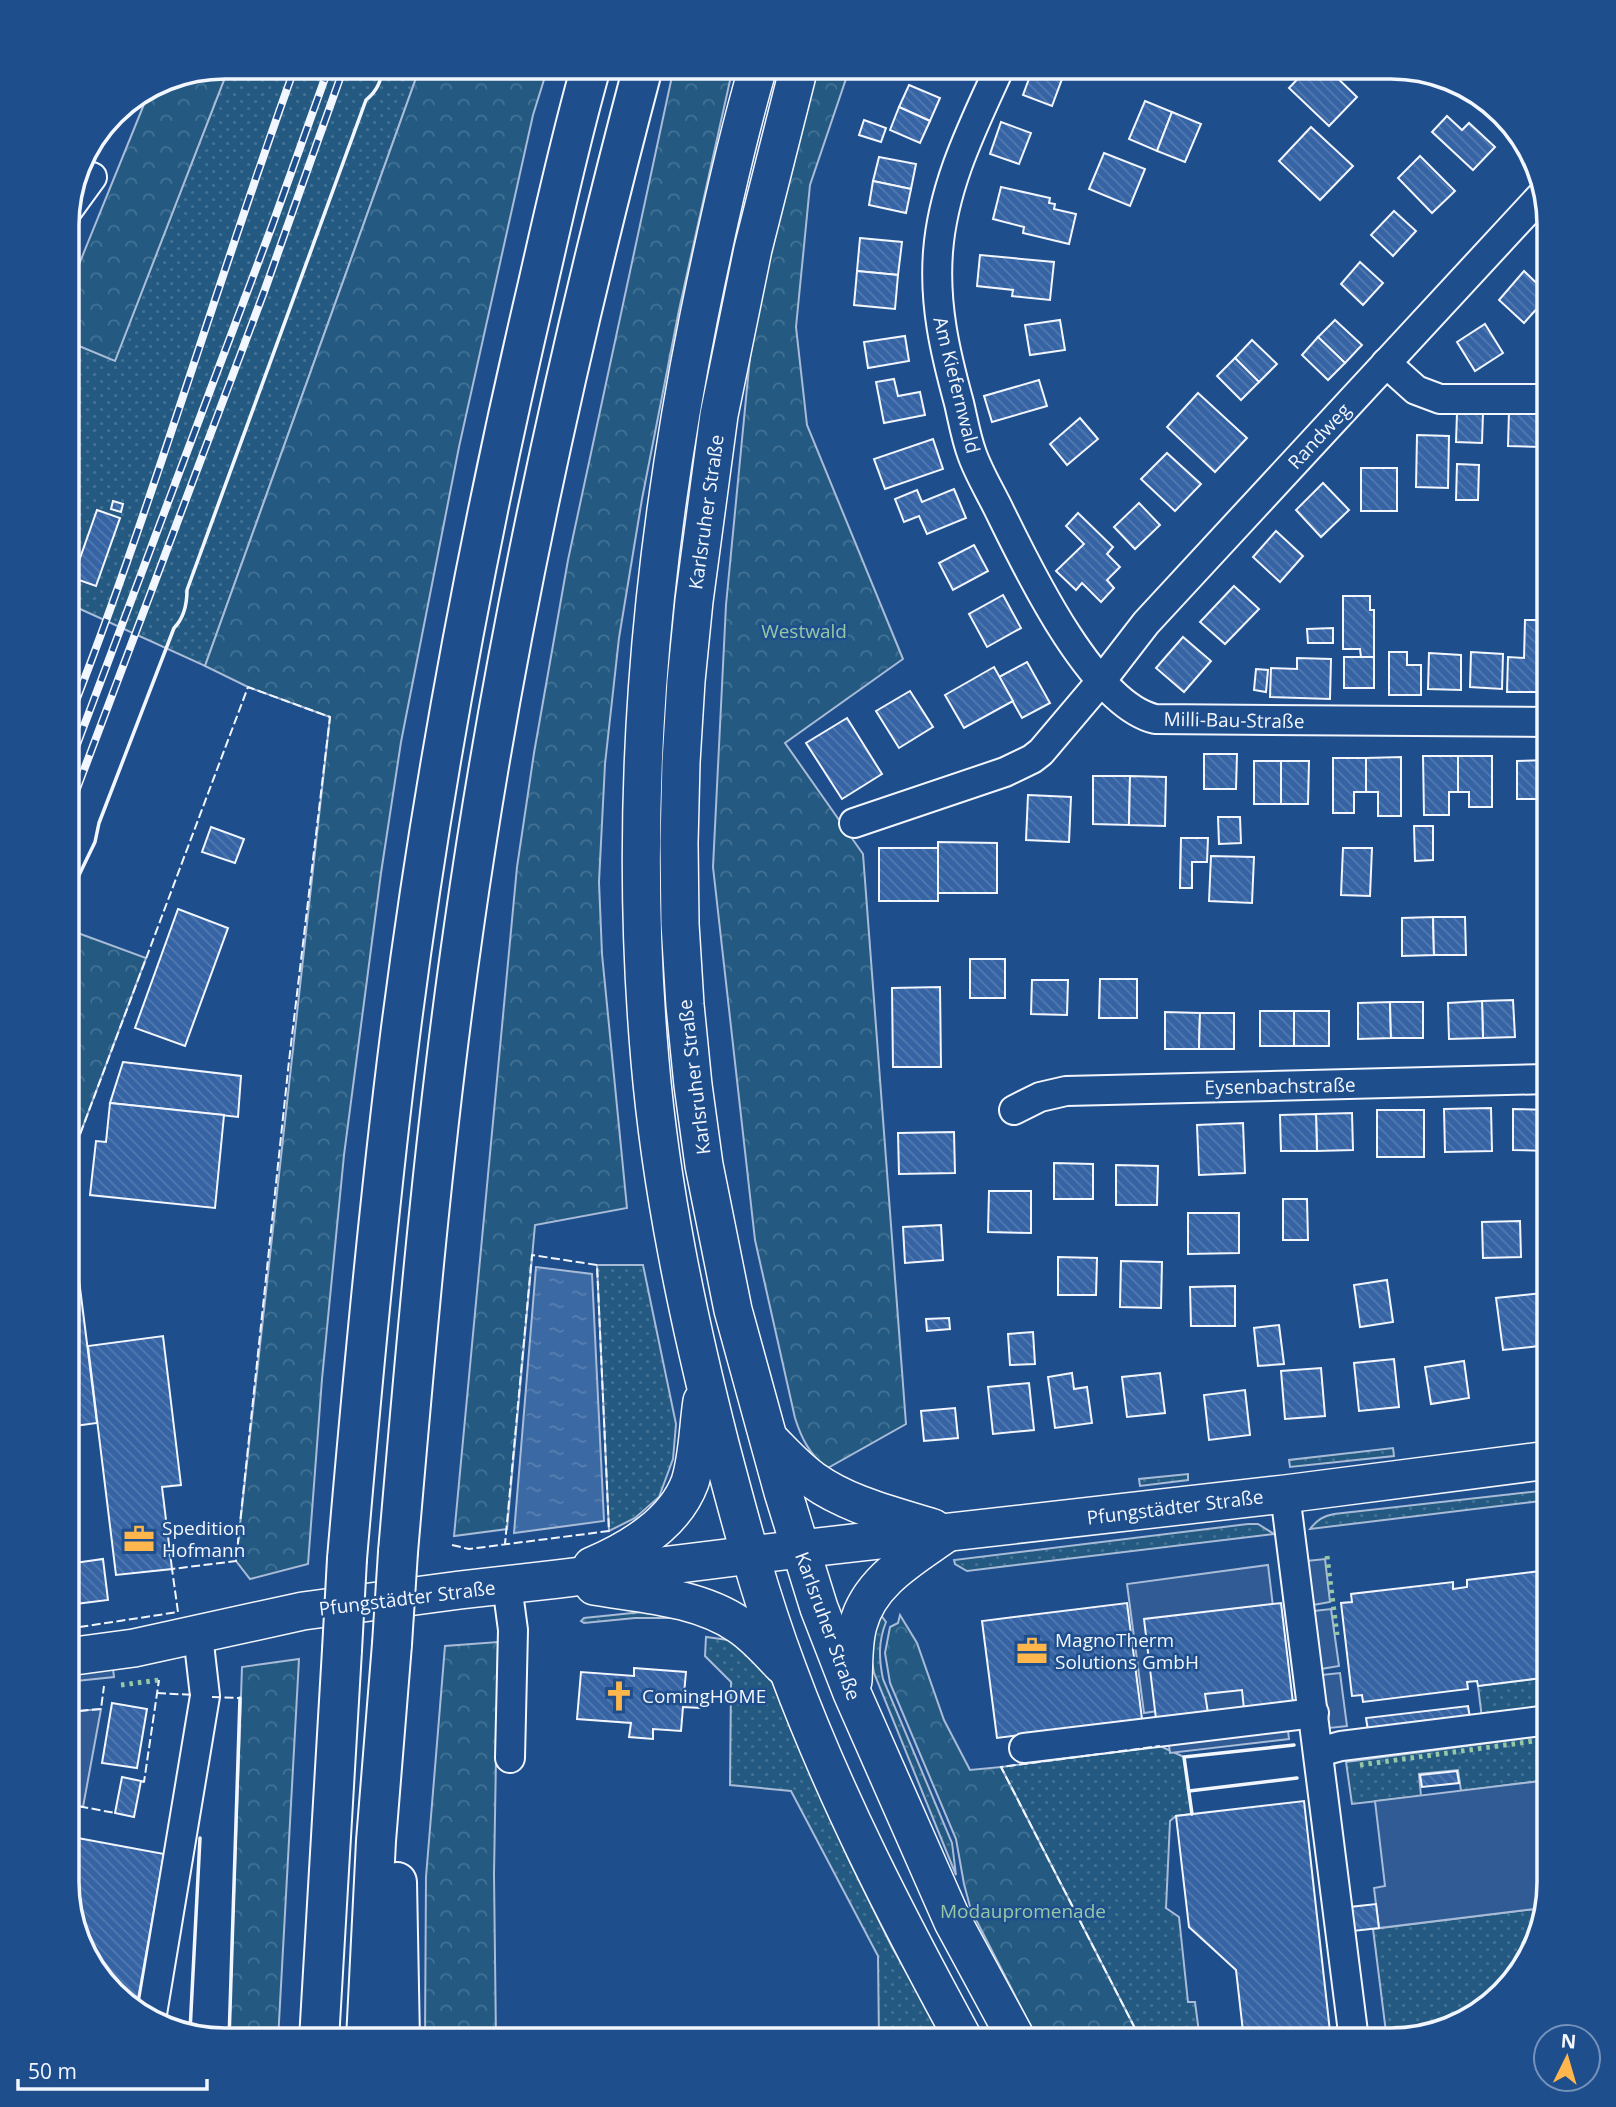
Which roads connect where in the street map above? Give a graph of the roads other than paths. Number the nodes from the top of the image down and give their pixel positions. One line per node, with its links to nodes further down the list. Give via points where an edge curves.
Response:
1 (588, 79): 34 (highway, bridge, via 503,432 455,679 400,1037 346,1559)
2 (640, 79): 24 (highway, bridge, via 548,459 464,922 418,1315)
3 (755, 79): 14 (main road, Karlsruher Straße, via 712,253 680,414 657,575 642,748 641,907 650,1066 671,1223)
4 (796, 79): 15 (main road, Karlsruher Straße, via 752,249 719,415 694,601 679,843 685,1005 704,1165 733,1310)
5 (995, 79): 9 (street, Am Kiefernwald, via 958,161 946,202 938,250 937,302 947,360 972,455 1051,611)
6 (1535, 202): 7 (street, Randweg)
7 (1386, 363): 8 (street, via 1416,390 1440,399); 9 (street, Randweg, via 1146,623)
8 (1537, 399)
9 (1102, 680): 10 (street, Milli-Bau-Straße, via 1127,705 1155,719); 11 (street, via 1032,759)
10 (1537, 722)
11 (854, 823)
12 (1537, 1079): 13 (street, Eysenbachstraße, via 1066,1091)
13 (1014, 1110)
14 (704, 1382): 20 (main road, Karlsruher Straße); 21 (main road, via 693,1468 681,1501 659,1526 627,1548)
15 (768, 1438): 18 (main road, via 829,1490); 19 (main road, Karlsruher Straße)
16 (1537, 1462): 17 (main road, Pfungstädter Straße)
17 (1285, 1494): 18 (main road, Pfungstädter Straße); 28 (street)
18 (947, 1532): 19 (main road, Pfungstädter Straße); 27 (main road, via 898,1568 869,1600 855,1639)
19 (800, 1549): 20 (main road, Pfungstädter Straße); 27 (main road, Karlsruher Straße)
20 (750, 1555): 21 (main road, Pfungstädter Straße); 26 (main road, Karlsruher Straße)
21 (558, 1579): 22 (main road, Pfungstädter Straße); 26 (main road, via 688,1602 727,1618)
22 (507, 1585): 23 (main road, Pfungstädter Straße, via 303,1611); 32 (street, via 513,1630)
23 (198, 1635): 25 (main road, Pfungstädter Straße); 33 (street, via 205,1696)
24 (392, 1644): 35 (highway); 36 (highway)
25 (79, 1655)
26 (788, 1671): 37 (main road, Karlsruher Straße, via 876,1871)
27 (852, 1693): 38 (main road, Karlsruher Straße, via 953,1922)
28 (1314, 1713): 30 (street); 31 (street)
29 (1537, 1722): 31 (street)
30 (1024, 1748)
31 (1319, 1752): 39 (street)
32 (510, 1758)
33 (152, 2009)
34 (320, 2028)
35 (367, 2028)
36 (400, 2028)
37 (957, 2028)
38 (1010, 2028)
39 (1353, 2028)

